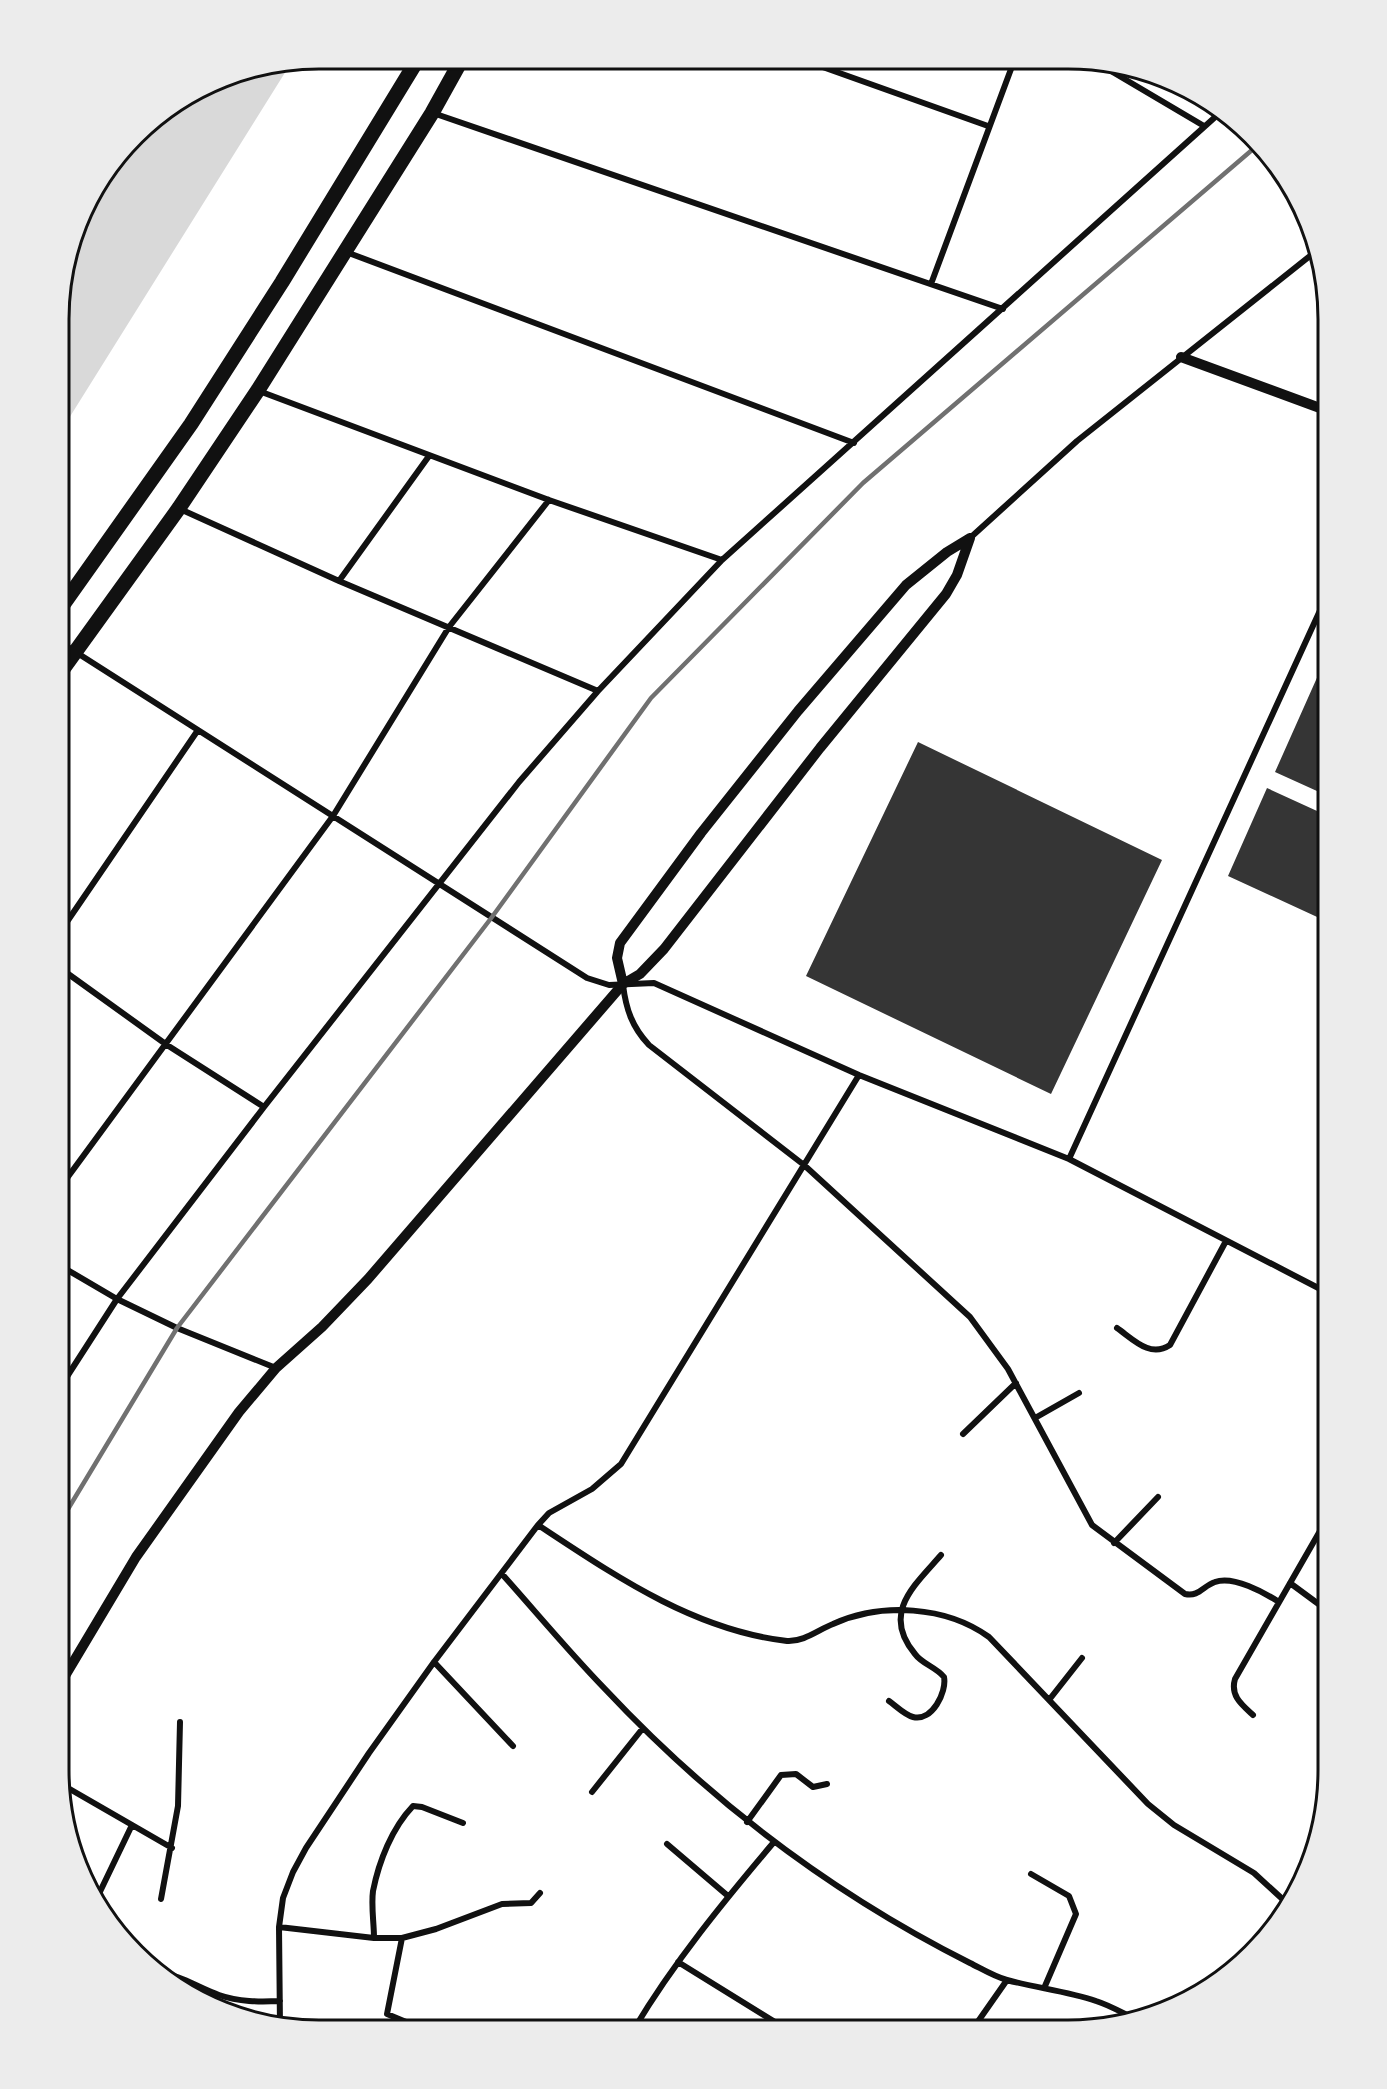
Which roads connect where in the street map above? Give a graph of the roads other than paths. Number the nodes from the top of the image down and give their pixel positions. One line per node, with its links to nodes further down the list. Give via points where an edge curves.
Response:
1 (412, 69): 24 (main road, via 191,424)
2 (456, 69): 6 (main road)
3 (828, 69): 8 (street)
4 (1010, 69): 8 (street)
5 (1116, 74): 9 (street)
6 (432, 112): 10 (main road); 12 (street)
7 (1215, 117): 9 (street)
8 (988, 126): 12 (street)
9 (1204, 126): 13 (street)
10 (345, 252): 15 (main road); 17 (street)
11 (1310, 256): 14 (street)
12 (931, 284): 13 (street)
13 (1003, 309): 17 (street)
14 (1181, 357): 16 (street); 21 (street, via 1077,441)
15 (258, 390): 18 (street); 20 (main road)
16 (1318, 407)
17 (854, 443): 22 (street)
18 (429, 456): 19 (street); 23 (street)
19 (549, 500): 22 (street); 26 (street)
20 (179, 508): 23 (street); 28 (main road)
21 (970, 538): 36 (street, via 946,594 820,748 664,950 640,974); 36 (street, via 906,585 701,833 620,943 618,972)
22 (722, 560): 30 (street)
23 (339, 581): 26 (street)
24 (69, 596)
25 (1318, 615): 40 (street)
26 (449, 627): 30 (street); 32 (street)
27 (69, 648): 28 (street)
28 (75, 652): 29 (main road); 31 (street)
29 (69, 660)
30 (597, 691): 33 (street)
31 (198, 730): 32 (street); 34 (street)
32 (333, 816): 33 (street); 37 (street)
33 (439, 883): 36 (street, via 587,978 609,985); 39 (street)
34 (69, 919)
35 (69, 974): 37 (street)
36 (623, 984): 38 (street, via 654,983); 41 (street, via 632,1022 649,1045); 48 (street, via 368,1280)
37 (167, 1045): 39 (street); 42 (street)
38 (859, 1075): 40 (street); 41 (street)
39 (264, 1107): 46 (street)
40 (1069, 1160): 43 (street)
41 (804, 1166): 50 (street, via 970,1317); 55 (street, via 621,1464 592,1489 549,1513)
42 (69, 1176)
43 (1226, 1241): 45 (street); 47 (street, via 1170,1346 1148,1350)
44 (69, 1271): 46 (street)
45 (1318, 1288)
46 (117, 1299): 48 (street); 49 (street)
47 (1117, 1328)
48 (276, 1368): 66 (street, via 238,1412 136,1557)
49 (69, 1373)
50 (1016, 1383): 52 (street); 53 (street)
51 (1079, 1393): 52 (street)
52 (1035, 1418): 57 (street, via 1083,1513)
53 (963, 1434)
54 (1158, 1497): 57 (street)
55 (538, 1525): 59 (street); 63 (street, via 651,1596 714,1623 755,1635 789,1641 802,1639 864,1613)
56 (1318, 1534): 60 (street)
57 (1114, 1543): 61 (street, via 1185,1594 1197,1594 1217,1581 1244,1584)
58 (941, 1555): 63 (street, via 910,1590 902,1602)
59 (502, 1574): 65 (street); 71 (street)
60 (1290, 1583): 61 (street); 62 (street)
61 (1279, 1602): 69 (street, via 1233,1686 1237,1699)
62 (1318, 1604)
63 (902, 1611): 67 (street, via 938,1614 974,1626); 68 (street, via 902,1628 908,1644 916,1657 944,1677 944,1690 928,1714 920,1718 908,1715)
64 (1082, 1658): 67 (street)
65 (434, 1662): 72 (street); 88 (street, via 306,1848 283,1898)
66 (69, 1669)
67 (1049, 1700): 87 (street, via 1148,1804 1174,1825 1254,1873)
68 (889, 1701)
69 (1253, 1715)
70 (180, 1722): 81 (street, via 178,1806)
71 (643, 1728): 75 (street); 76 (street)
72 (513, 1746)
73 (827, 1784): 76 (street, via 813,1786 796,1774 781,1775)
74 (70, 1789): 78 (street)
75 (592, 1792)
76 (747, 1822): 79 (street)
77 (464, 1823): 89 (street, via 422,1807 413,1806 406,1814 385,1848 373,1892)
78 (132, 1825): 81 (street); 83 (street)
79 (774, 1842): 85 (street); 93 (street, via 849,1894)
80 (667, 1844): 85 (street)
81 (172, 1848): 86 (street)
82 (1031, 1874): 94 (street, via 1069,1896 1076,1914)
83 (100, 1891)
84 (540, 1893): 90 (street, via 531,1903 502,1904)
85 (728, 1896): 91 (street)
86 (161, 1899)
87 (1282, 1899)
88 (279, 1927): 89 (street); 95 (street)
89 (374, 1938): 90 (street)
90 (402, 1938): 98 (street, via 387,2014)
91 (678, 1962): 99 (street); 100 (street)
92 (179, 1977): 95 (street, via 220,1996 250,2002)
93 (1006, 1980): 94 (street); 101 (street)
94 (1045, 1986): 96 (street, via 1097,2001)
95 (280, 2001): 97 (street)
96 (1123, 2013)
97 (280, 2017)
98 (401, 2020)
99 (640, 2020)
100 (772, 2020)
101 (979, 2020)

